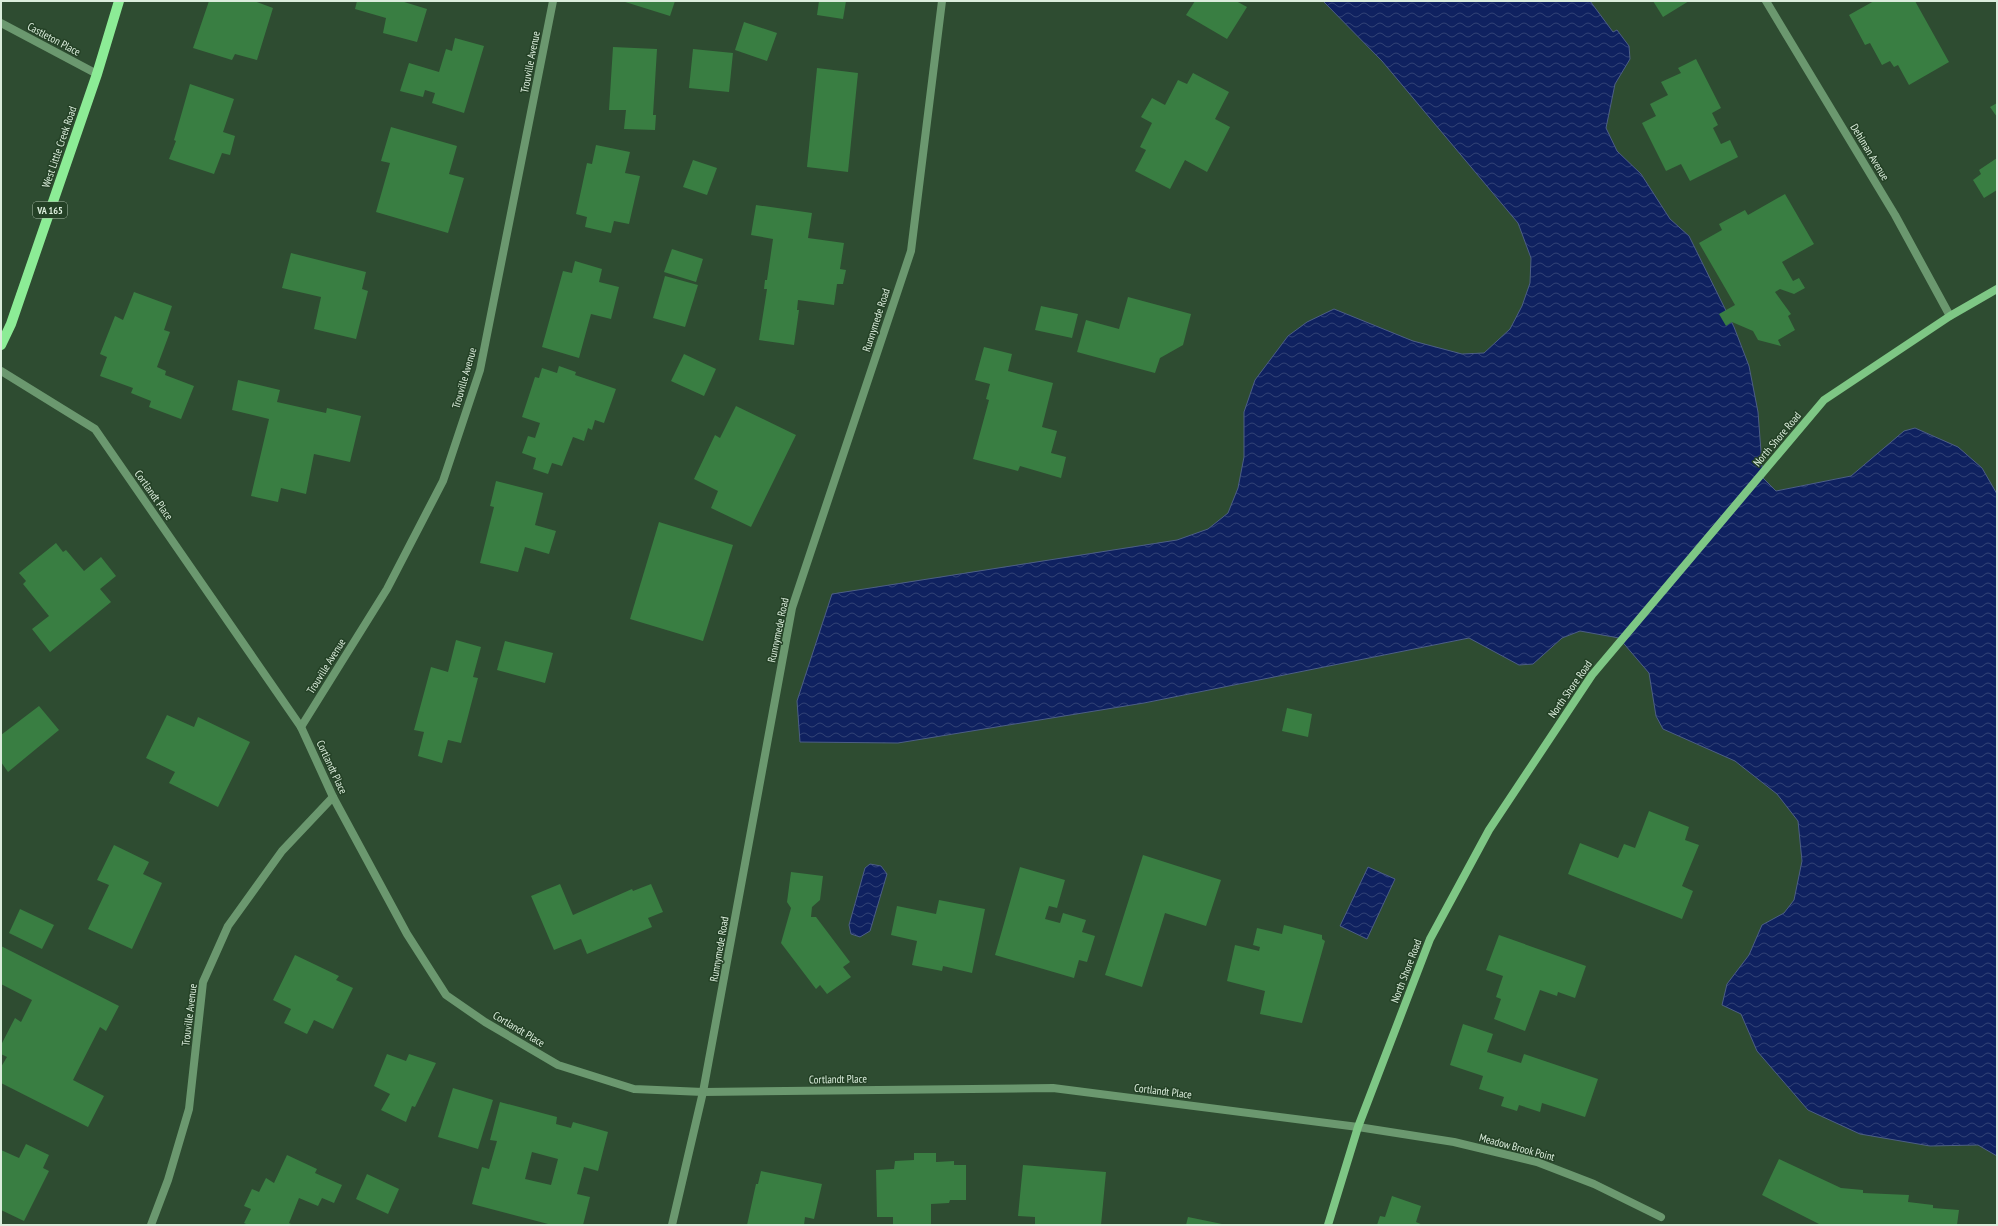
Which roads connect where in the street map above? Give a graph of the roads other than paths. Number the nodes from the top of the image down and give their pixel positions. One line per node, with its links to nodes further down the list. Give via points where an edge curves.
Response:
1 (119, 1): 6 (main road, West Little Creek Road / VA 165)
2 (553, 1): 11 (street, Trouville Avenue, via 480,370 442,481 387,589)
3 (942, 1): 13 (street, Runnymede Road, via 911,251 792,608)
4 (1766, 1): 8 (street, Dehlman Avenue, via 1895,215)
5 (1, 23): 6 (street, Castleton Place)
6 (97, 74): 9 (main road, West Little Creek Road / VA 165, via 11,324)
7 (1997, 289): 8 (street, North Shore Road)
8 (1950, 316): 14 (street, North Shore Road, via 1824,400 1592,676 1489,830 1430,939)
9 (1, 345)
10 (1, 371): 11 (street, Cortlandt Place, via 95,429)
11 (301, 727): 12 (street, Cortlandt Place)
12 (333, 797): 13 (street, Cortlandt Place, via 407,934 446,995 485,1022 558,1065 634,1089); 16 (street, Trouville Avenue, via 282,851 228,926 203,982 189,1109 168,1180)
13 (704, 1092): 14 (street, Cortlandt Place, via 1053,1088); 17 (street, Runnymede Road)
14 (1358, 1127): 15 (street, Meadow Brook Point, via 1454,1142 1537,1162 1594,1184); 18 (street, North Shore Road)
15 (1661, 1217)
16 (151, 1225)
17 (672, 1225)
18 (1328, 1225)

